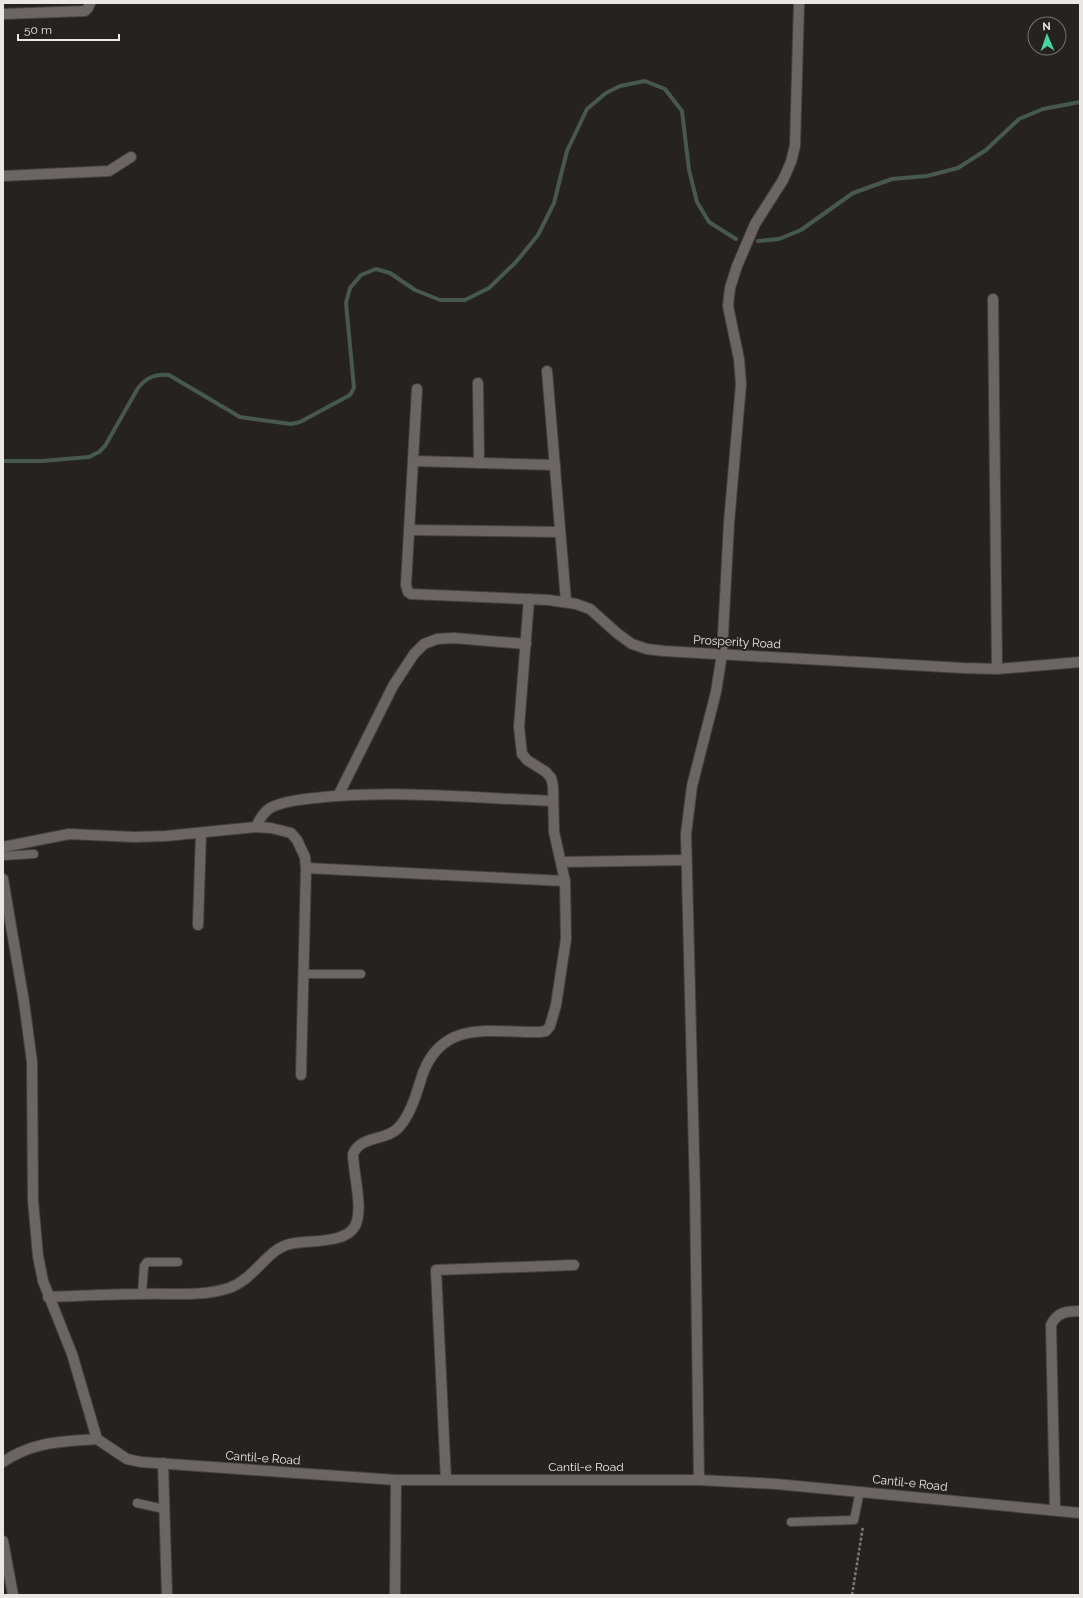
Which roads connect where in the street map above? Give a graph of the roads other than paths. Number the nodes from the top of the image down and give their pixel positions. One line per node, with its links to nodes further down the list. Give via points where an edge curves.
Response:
1 (90, 3): 3 (street, via 85,11)
2 (799, 3): 18 (street, via 795,138 791,162 783,180 755,224 737,266 728,306 739,359 741,384 729,522)
3 (3, 14)
4 (131, 157): 5 (street, via 109,171)
5 (3, 176)
6 (993, 299): 20 (street)
7 (547, 371): 12 (street)
8 (478, 383): 11 (street)
9 (417, 389): 10 (street)
10 (413, 461): 11 (street); 13 (street)
11 (479, 463): 12 (street)
12 (554, 465): 14 (street)
13 (410, 530): 14 (street); 15 (street, Prosperity Road, via 406,585 408,592)
14 (560, 532): 16 (street)
15 (529, 598): 16 (street, Prosperity Road); 17 (street)
16 (566, 602): 18 (street, Prosperity Road, via 590,609 632,644 664,651)
17 (526, 644): 21 (street, via 454,638 437,639 424,644 414,654 393,686); 22 (street, via 519,727 521,748 527,760 551,778)
18 (722, 654): 20 (street, Prosperity Road); 28 (street, via 711,713 692,786 686,834)
19 (1080, 662): 20 (street, Prosperity Road)
20 (997, 669)
21 (338, 796): 22 (street, via 399,795); 23 (street, via 306,799 270,808)
22 (552, 801): 29 (street, via 554,832)
23 (256, 827): 24 (street); 30 (street, via 280,829 291,834 302,848)
24 (201, 833): 25 (street, via 134,837 69,834); 33 (street)
25 (3, 847)
26 (34, 854): 27 (lane)
27 (3, 856)
28 (686, 860): 29 (street); 47 (street, via 695,1184)
29 (562, 862): 32 (street)
30 (306, 868): 32 (street); 34 (street)
31 (3, 879): 40 (street, via 32,1062 33,1200 38,1256)
32 (566, 881): 39 (street, via 566,939 556,1005 550,1026 546,1031 540,1032 467,1032 452,1037 436,1049 426,1065 408,1114 400,1126 393,1133 368,1140 356,1147 353,1158 358,1219 351,1231 332,1239 289,1244 278,1249 253,1274 230,1288 194,1294)
33 (198, 925)
34 (304, 974): 35 (lane); 36 (street)
35 (361, 974)
36 (301, 1075)
37 (178, 1262): 39 (lane, via 147,1262 144,1266)
38 (574, 1265): 46 (street, via 436,1270)
39 (142, 1294): 40 (street)
40 (48, 1297): 42 (street, via 72,1354)
41 (1080, 1311): 51 (street, via 1062,1313 1054,1318 1051,1325)
42 (97, 1439): 43 (street, via 32,1447); 44 (street, Cantil-e Road, via 127,1459)
43 (3, 1462)
44 (163, 1463): 45 (street, Cantil-e Road); 50 (street)
45 (396, 1480): 46 (street, Cantil-e Road); 57 (street)
46 (446, 1480): 47 (street, Cantil-e Road)
47 (699, 1480): 48 (street, Cantil-e Road)
48 (860, 1491): 51 (street, Cantil-e Road); 53 (lane, via 854,1520)
49 (137, 1503): 50 (lane)
50 (164, 1509): 56 (street)
51 (1055, 1510): 52 (street, Cantil-e Road)
52 (1080, 1513)
53 (791, 1522)
54 (3, 1540): 55 (street)
55 (13, 1595)
56 (167, 1595)
57 (395, 1595)

